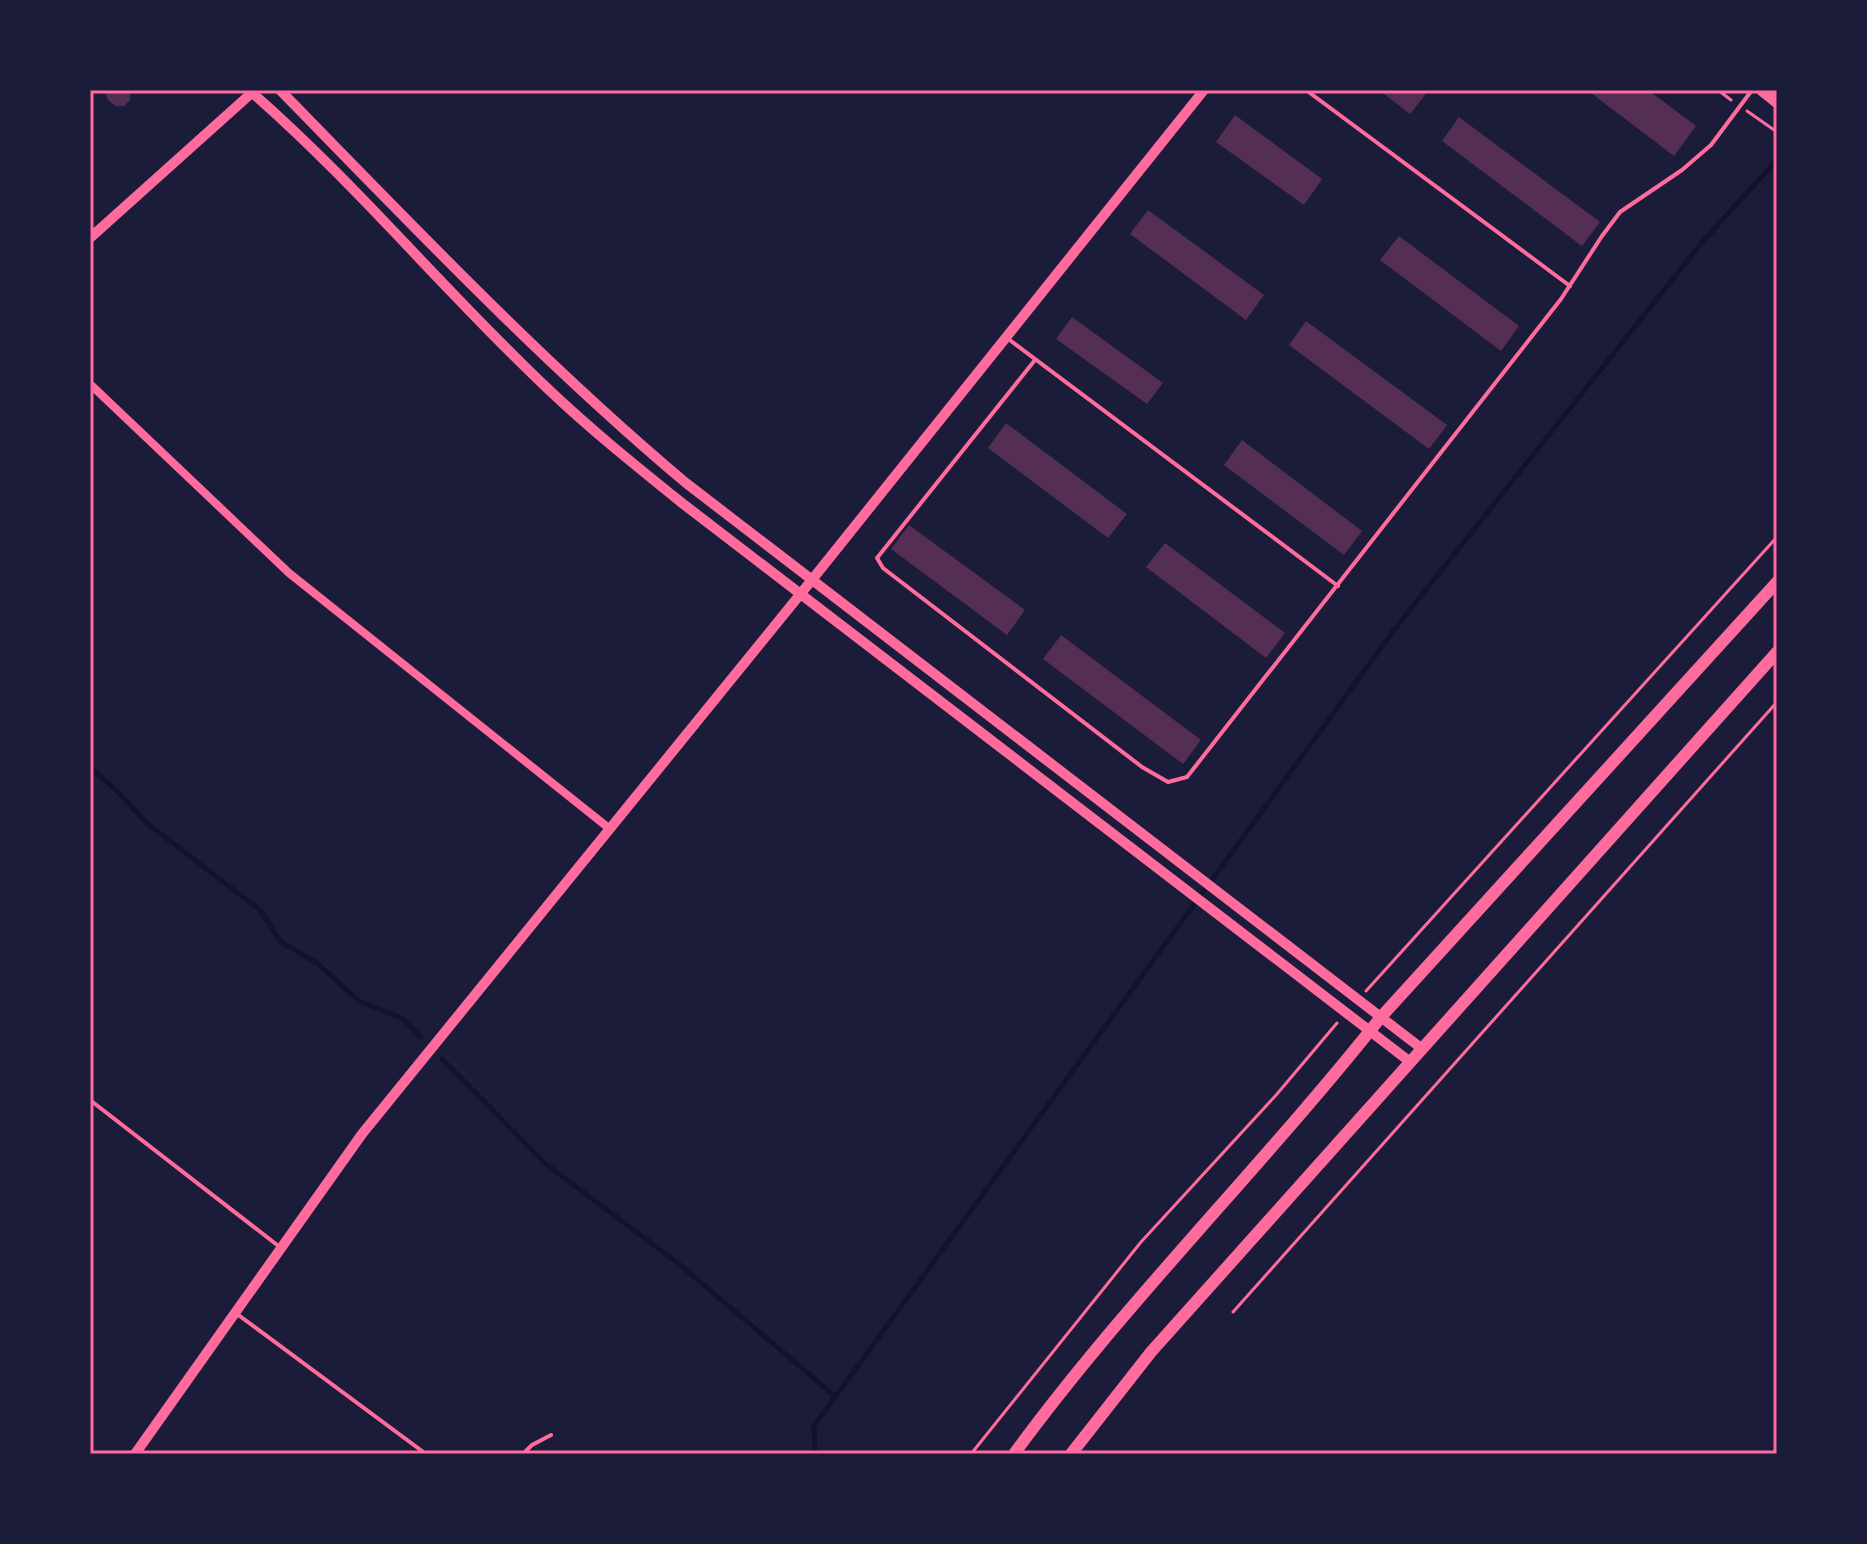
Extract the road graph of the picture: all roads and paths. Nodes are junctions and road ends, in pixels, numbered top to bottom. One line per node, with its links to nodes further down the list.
1 (280, 90): 13 (street)
2 (1204, 90): 10 (street)
3 (1306, 90): 9 (lane)
4 (1752, 90): 9 (lane)
5 (1762, 90): 7 (main road)
6 (252, 91): 8 (street); 16 (street)
7 (1777, 102)
8 (90, 238)
9 (1570, 286): 15 (lane)
10 (1005, 338): 11 (lane); 13 (street)
11 (1035, 360): 15 (lane); 15 (lane)
12 (90, 384): 19 (street)
13 (811, 581): 16 (street); 20 (street)
14 (1777, 582): 20 (main road)
15 (1338, 586)
16 (801, 594): 19 (street); 21 (street)
17 (1777, 652): 22 (main road)
18 (1777, 702): 26 (path)
19 (610, 829): 25 (street)
20 (1381, 1017): 21 (main road); 22 (street)
21 (1370, 1031): 23 (street); 32 (main road)
22 (1421, 1048): 23 (main road)
23 (1409, 1061): 33 (main road)
24 (90, 1100): 25 (lane)
25 (281, 1248): 27 (street)
26 (1233, 1312)
27 (235, 1313): 29 (street); 30 (lane)
28 (551, 1435): 31 (lane)
29 (135, 1454)
30 (426, 1454)
31 (523, 1454)
32 (1014, 1454)
33 (1071, 1454)

